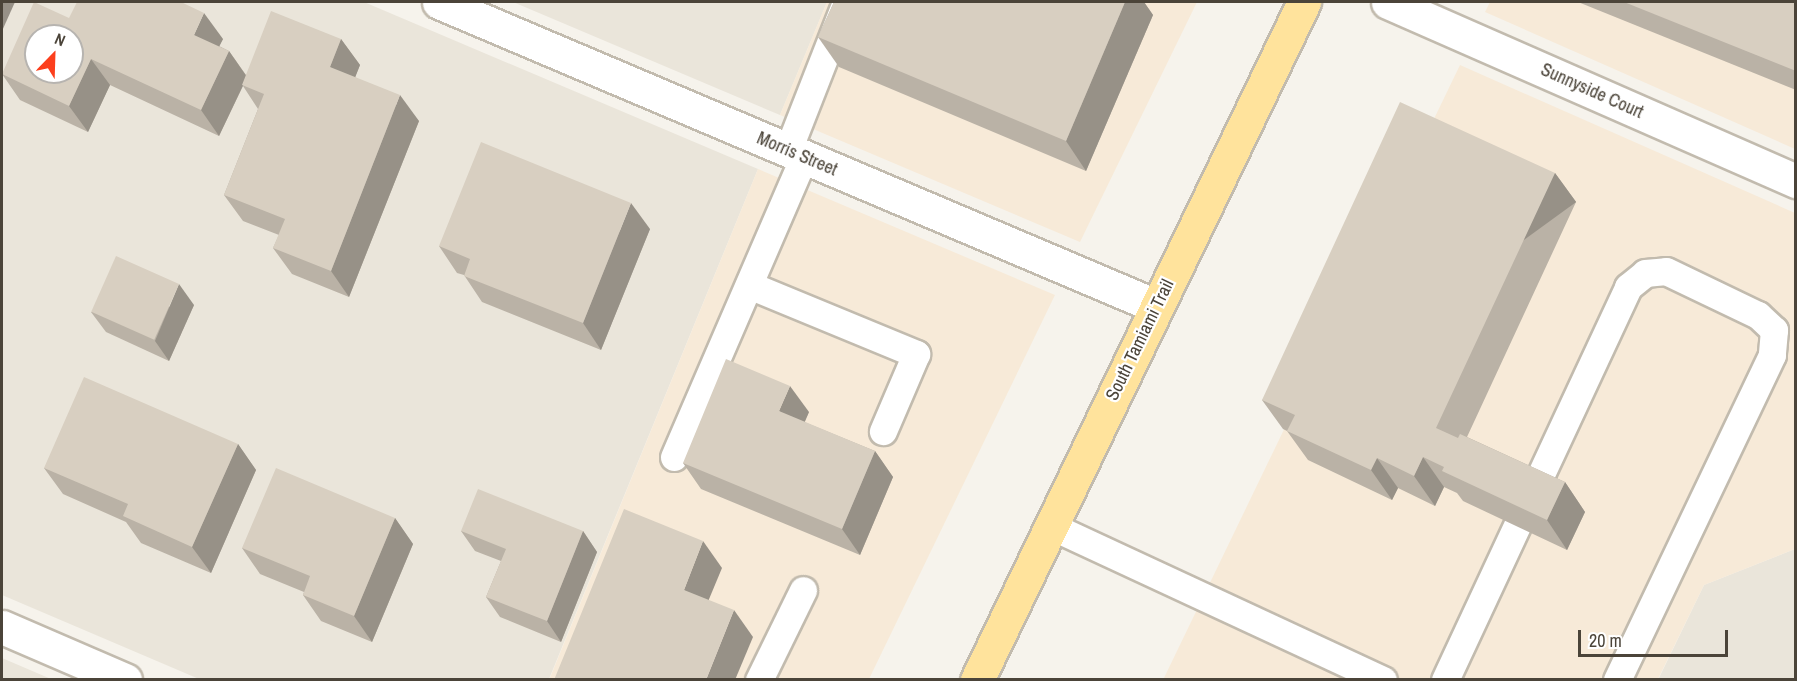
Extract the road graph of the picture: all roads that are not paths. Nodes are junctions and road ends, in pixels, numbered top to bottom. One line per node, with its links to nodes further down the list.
1 (439, 2): 5 (street, Morris Street)
2 (846, 2): 5 (lane)
3 (1304, 2): 8 (main road, South Tamiami Trail)
4 (1388, 2): 6 (street, Sunnyside Court)
5 (796, 153): 7 (lane); 8 (street, Morris Street)
6 (1796, 181)
7 (749, 285): 9 (lane); 10 (lane)
8 (1156, 306): 11 (main road, South Tamiami Trail)
9 (883, 430)
10 (674, 457)
11 (1051, 526): 16 (main road, South Tamiami Trail); 17 (lane)
12 (803, 590): 15 (lane)
13 (2, 627): 14 (street)
14 (125, 680)
15 (759, 680)
16 (977, 680)
17 (1383, 680)
18 (1445, 680): 19 (lane)
19 (1617, 680)

